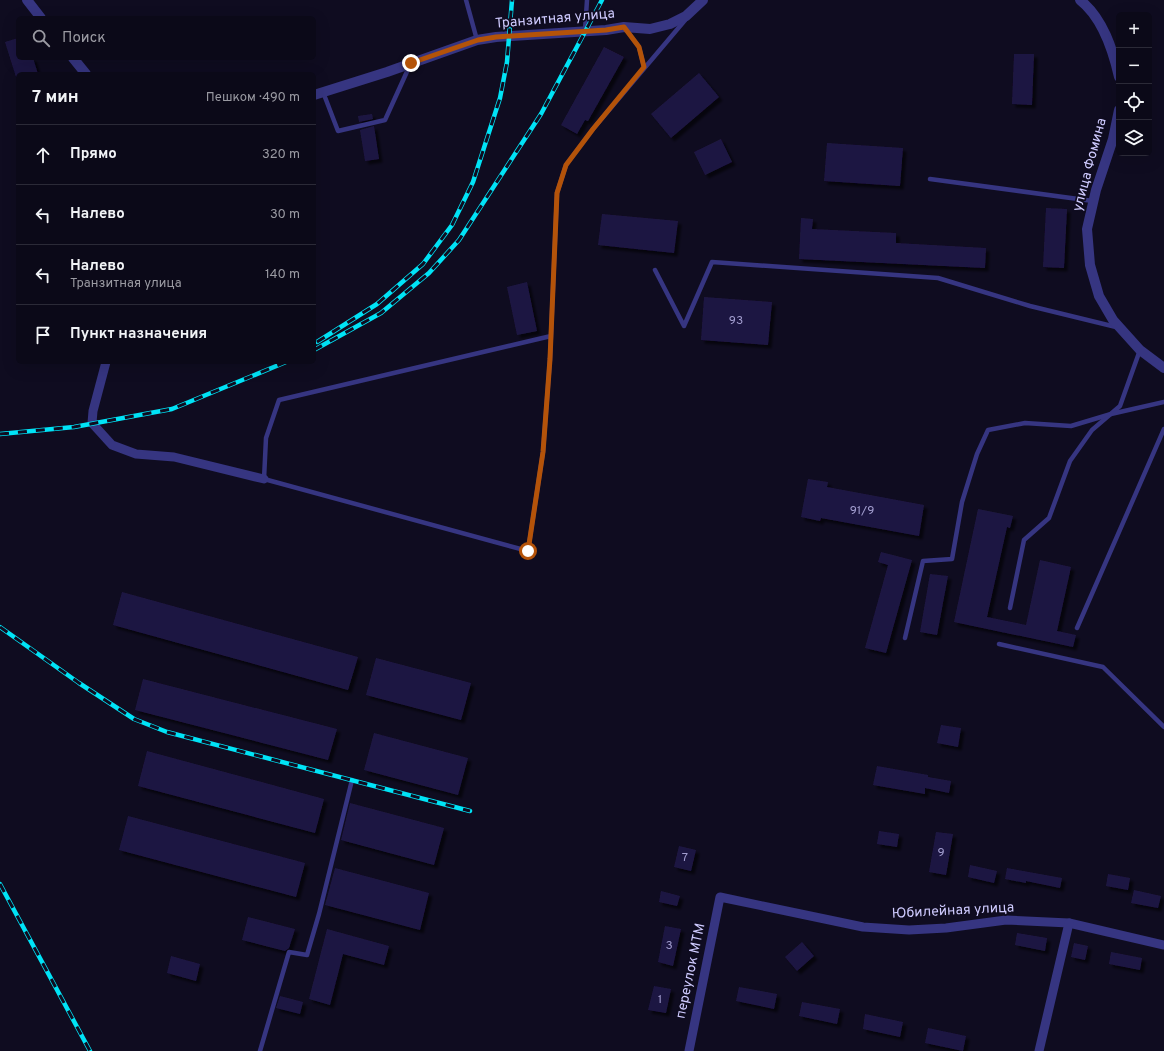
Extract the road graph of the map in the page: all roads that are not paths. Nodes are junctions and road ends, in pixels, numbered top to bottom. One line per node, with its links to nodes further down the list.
1 (27, 0): 6 (street)
2 (466, 0): 9 (lane)
3 (587, 0): 8 (lane)
4 (1080, 0): 13 (street)
5 (700, 3): 7 (street, Транзитная улица); 12 (lane)
6 (39, 16)
7 (624, 27): 8 (street, Транзитная улица); 12 (lane)
8 (585, 31): 9 (street, Транзитная улица)
9 (478, 40): 11 (street, Транзитная улица)
10 (75, 60): 14 (street)
11 (411, 63): 15 (street, Транзитная улица); 15 (lane)
12 (644, 67): 21 (lane)
13 (1116, 67)
14 (84, 72)
15 (318, 93)
16 (1117, 120): 18 (street, улица Фомина)
17 (930, 179): 18 (lane)
18 (1093, 201): 20 (street, улица Фомина)
19 (655, 270): 20 (lane)
20 (1120, 328): 22 (street, улица Фомина)
21 (551, 336): 28 (lane); 28 (lane)
22 (1140, 350): 24 (street, улица Фомина); 26 (lane)
23 (105, 364): 28 (street)
24 (1164, 368)
25 (1164, 402): 26 (lane)
26 (1111, 414): 29 (lane); 31 (lane)
27 (1164, 429): 30 (lane)
28 (264, 479)
29 (1010, 608)
30 (1077, 628)
31 (905, 638)
32 (999, 644): 33 (lane)
33 (1164, 727)
34 (352, 780): 38 (lane)
35 (720, 897): 36 (street, Юбилейная улица); 39 (street, переулок МТМ)
36 (1069, 923): 37 (street, Юбилейная улица); 40 (street)
37 (1164, 945)
38 (260, 1051)
39 (688, 1051)
40 (1039, 1051)

